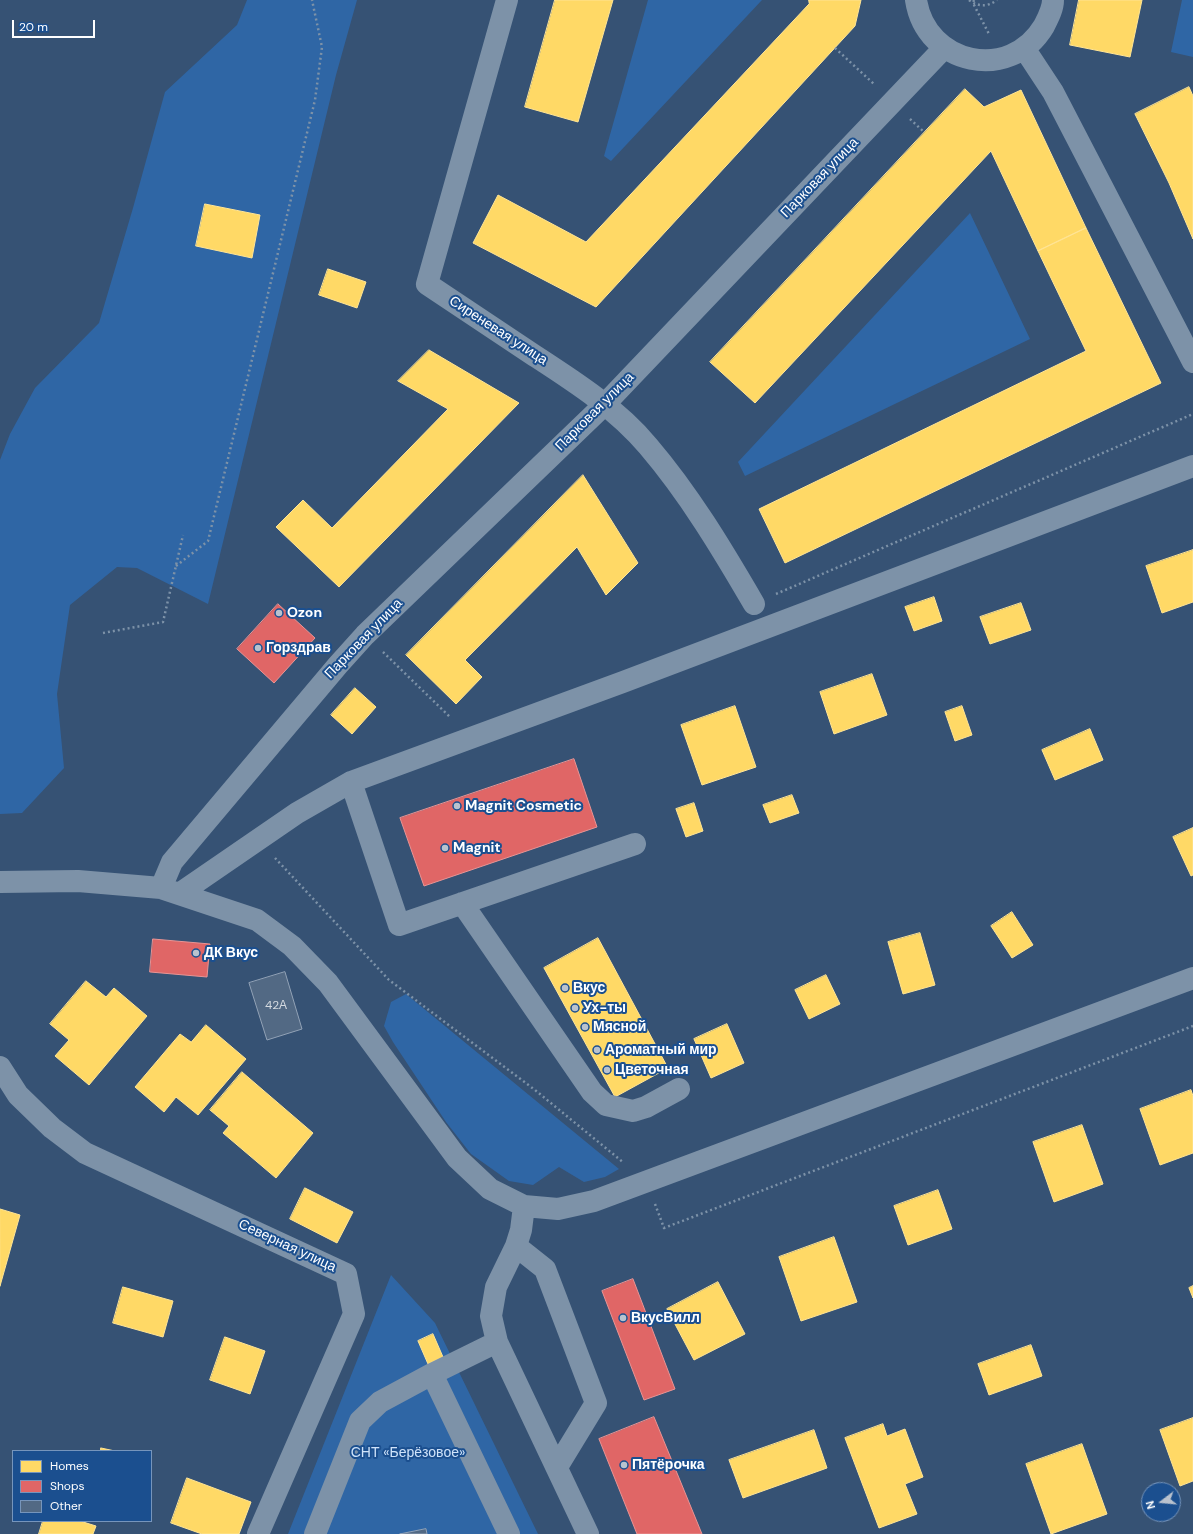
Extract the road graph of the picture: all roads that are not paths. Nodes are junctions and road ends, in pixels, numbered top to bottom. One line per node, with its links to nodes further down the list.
1 (507, 0): 7 (street, Сиреневая улица)
2 (916, 0): 4 (street)
3 (1052, 0): 5 (street)
4 (944, 48): 5 (street); 7 (street, Парковая улица)
5 (1024, 48): 6 (street)
6 (1193, 362)
7 (605, 404): 9 (street, Сиреневая улица); 13 (street, Парковая улица)
8 (1193, 466): 10 (street)
9 (754, 604)
10 (351, 782): 13 (street); 14 (street)
11 (635, 844): 14 (street)
12 (0, 882): 13 (street)
13 (170, 891): 18 (street)
14 (462, 904): 17 (street)
15 (1193, 978): 18 (street)
16 (0, 1066): 23 (street, Северная улица)
17 (679, 1089)
18 (524, 1206): 19 (street)
19 (516, 1246): 20 (street); 22 (street)
20 (497, 1342): 21 (street); 22 (street)
21 (432, 1374): 24 (street); 25 (street)
22 (557, 1467): 26 (street)
23 (258, 1534)
24 (314, 1534)
25 (510, 1534)
26 (588, 1534)

